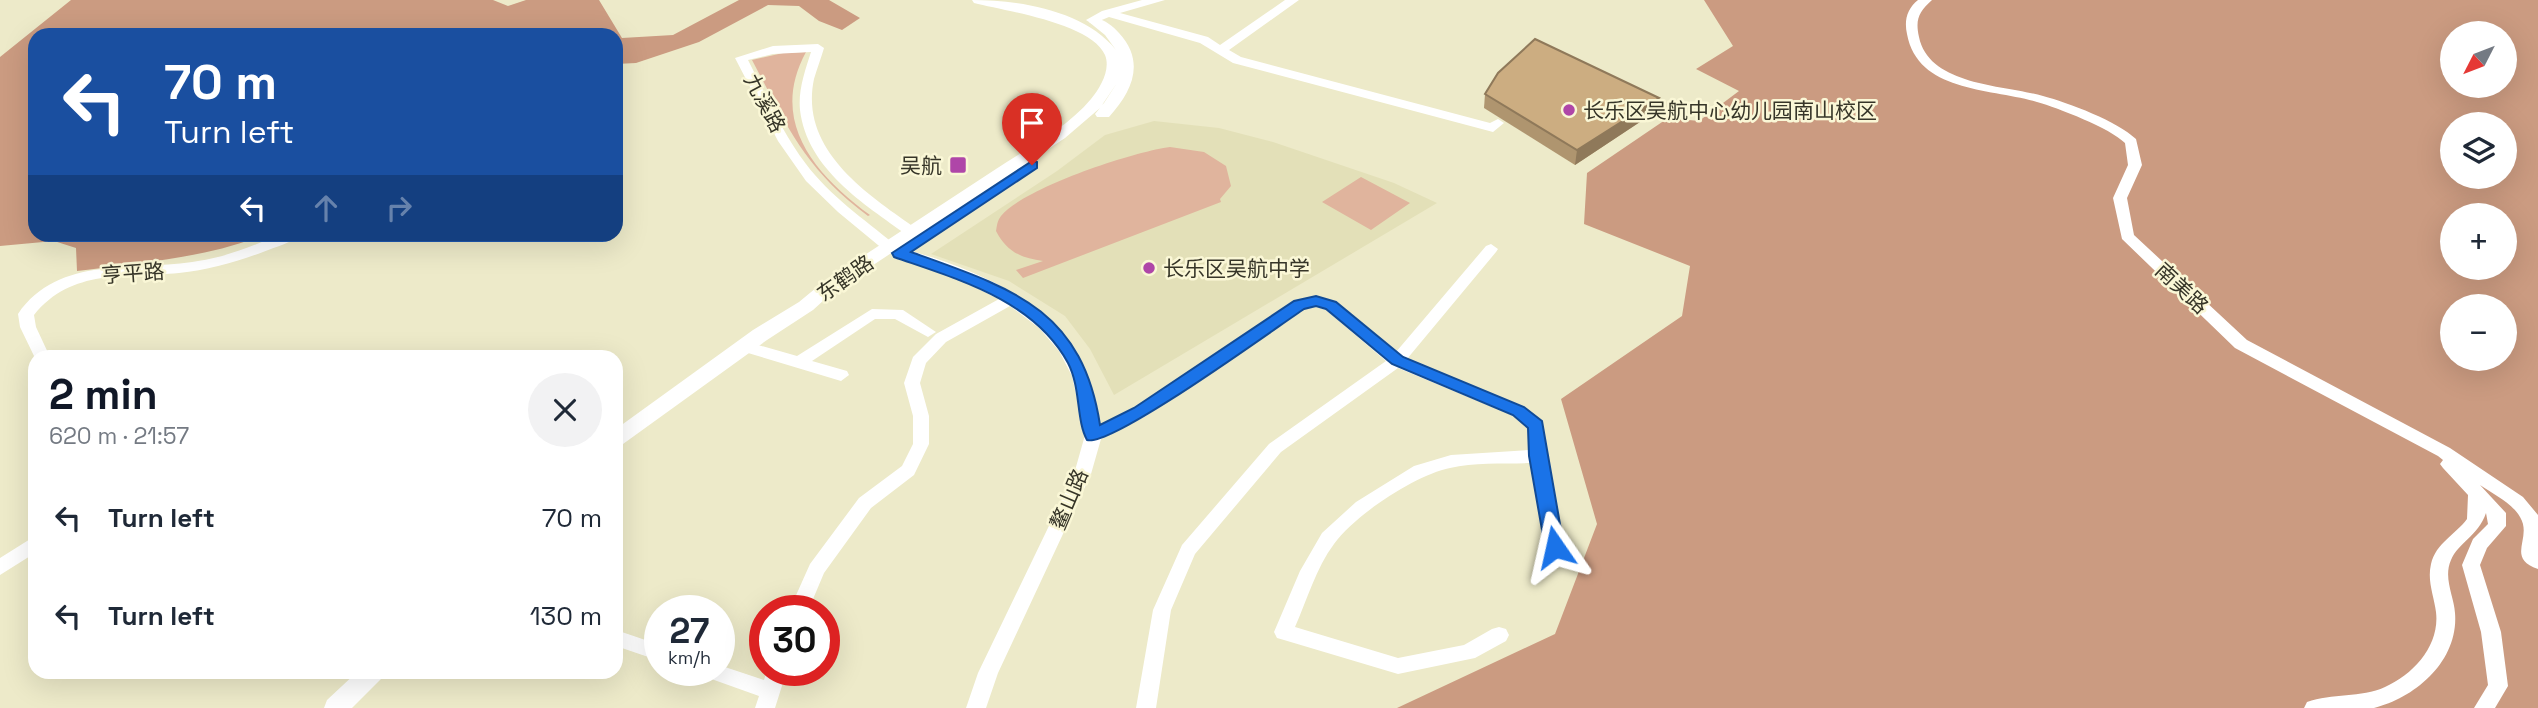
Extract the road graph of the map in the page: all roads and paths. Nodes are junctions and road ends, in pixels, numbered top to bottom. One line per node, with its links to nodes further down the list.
1 (979, 0): 9 (main road, 东鹤路)
2 (1010, 0): 6 (main road, 东鹤路)
3 (1159, 0): 6 (street)
4 (1293, 0): 7 (street)
5 (1926, 0): 22 (street, 南美路)
6 (1099, 17): 7 (street); 12 (main road, 东鹤路)
7 (1221, 50): 8 (street)
8 (1498, 123)
9 (912, 232): 12 (main road, 东鹤路); 12 (street, 九溪路)
10 (274, 242): 16 (street, 亨平路)
11 (1490, 249): 17 (street)
12 (894, 250): 13 (street, 鳌山路); 15 (main road, 东鹤路)
13 (1011, 299): 21 (street, 鳌山路); 29 (street)
14 (928, 332): 18 (street)
15 (744, 346): 18 (street); 20 (main road, 东鹤路)
16 (39, 350)
17 (1397, 360): 21 (street); 23 (street); 38 (street)
18 (798, 363): 19 (street)
19 (841, 375)
20 (623, 434)
21 (1093, 436): 37 (street, 鳌山路)
22 (2414, 437): 24 (street); 27 (street, 南美路)
23 (1538, 456): 25 (street); 30 (street)
24 (2477, 494): 39 (street); 40 (street)
25 (1555, 547)
26 (28, 548): 28 (street)
27 (2538, 562)
28 (0, 568)
29 (805, 595)
30 (1499, 635)
31 (623, 640): 32 (street)
32 (644, 648)
33 (366, 679): 36 (main road)
34 (735, 683): 35 (street)
35 (768, 700)
36 (336, 708)
37 (976, 708)
38 (1146, 708)
39 (2314, 708)
40 (2484, 708)

